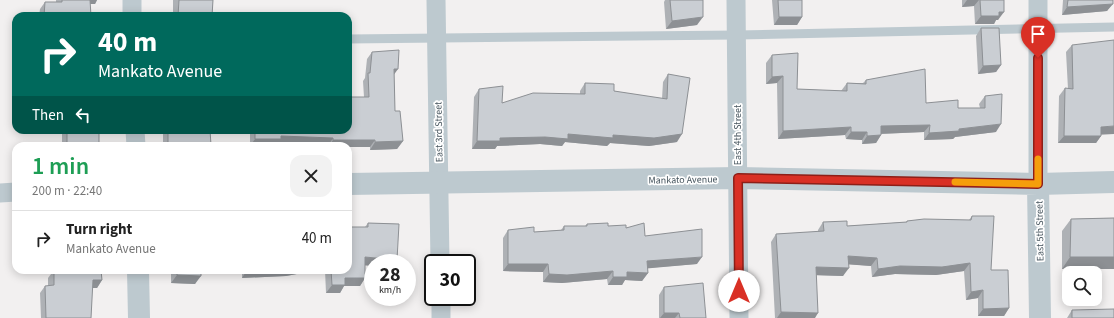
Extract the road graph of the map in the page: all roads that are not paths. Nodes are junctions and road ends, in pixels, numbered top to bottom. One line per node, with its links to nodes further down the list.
1 (132, 0): 5 (street)
2 (436, 0): 9 (street, East 3rd Street)
3 (736, 0): 8 (street, East 4th Street)
4 (1038, 0): 7 (street, East 5th Street)
5 (132, 12)
6 (1114, 27): 7 (lane)
7 (1038, 28): 8 (lane); 15 (street, East 5th Street)
8 (737, 35): 9 (lane); 11 (street, East 4th Street)
9 (437, 38): 10 (lane); 12 (street, East 3rd Street)
10 (352, 39)
11 (738, 178): 12 (street, Mankato Avenue); 15 (street, Mankato Avenue); 23 (street, East 4th Street)
12 (439, 182): 14 (street, Mankato Avenue); 18 (street, East 3rd Street)
13 (1114, 182): 15 (street, Mankato Avenue)
14 (352, 184)
15 (1038, 184): 24 (street, East 5th Street)
16 (12, 192): 17 (street)
17 (0, 193)
18 (440, 254)
19 (138, 274): 21 (street)
20 (440, 306): 22 (street)
21 (139, 318)
22 (441, 318)
23 (739, 318)
24 (1040, 318)

